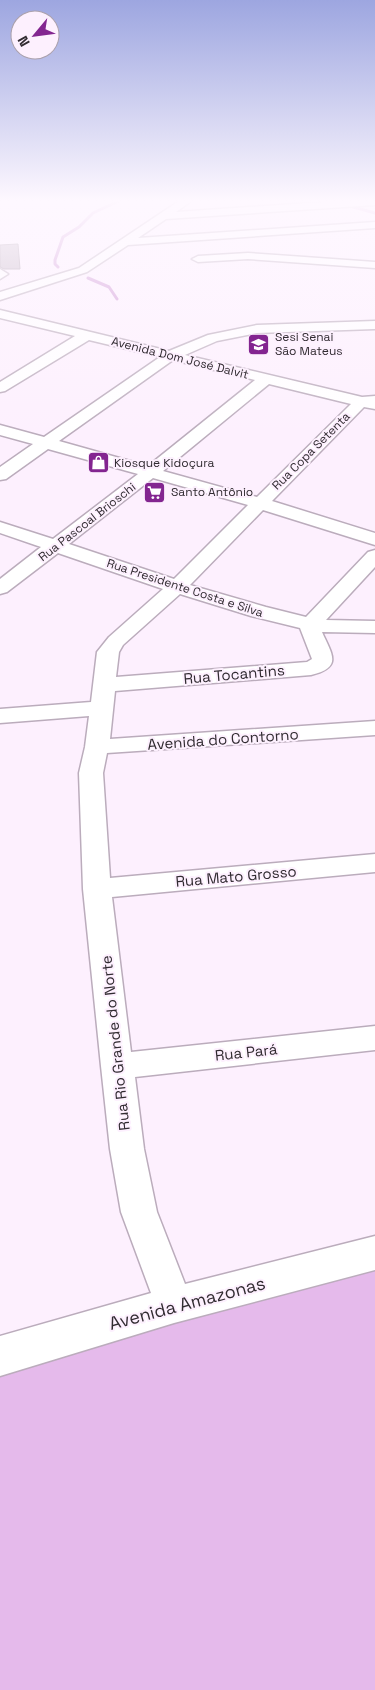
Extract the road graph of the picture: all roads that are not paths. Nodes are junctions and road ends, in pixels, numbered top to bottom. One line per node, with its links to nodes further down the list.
1 (58, 278): 2 (street)
2 (0, 296)
3 (0, 314): 5 (street, Avenida Dom José Dalvit)
4 (375, 324): 6 (street)
5 (87, 335): 6 (street, Avenida Dom José Dalvit); 8 (street)
6 (172, 356): 7 (street, Avenida Dom José Dalvit); 11 (street)
7 (266, 379): 9 (street, Avenida Dom José Dalvit); 12 (street, Rua Pascoal Brioschi)
8 (0, 388)
9 (370, 403): 14 (street, Rua Copa Setenta)
10 (0, 430): 11 (street)
11 (46, 442): 12 (street); 13 (street)
12 (151, 472): 14 (street); 17 (street, Rua Pascoal Brioschi)
13 (0, 475)
14 (259, 503): 16 (street); 19 (street, Rua Copa Setenta)
15 (0, 527): 17 (street, Rua Presidente Costa e Silva)
16 (375, 539)
17 (56, 546): 19 (street, Rua Presidente Costa e Silva); 20 (street, Rua Pascoal Brioschi)
18 (375, 556): 21 (street)
19 (177, 587): 21 (street, Rua Presidente Costa e Silva); 23 (street, Rua Copa Setenta)
20 (0, 588)
21 (309, 625): 22 (street, Rua Presidente Costa e Silva); 23 (street, Rua Tocantins)
22 (375, 626)
23 (104, 684): 24 (street, Rua Rio Grande do Norte)
24 (102, 708): 25 (street); 27 (street, Rua Rio Grande do Norte)
25 (0, 716)
26 (375, 728): 27 (street, Avenida do Contorno)
27 (94, 760): 29 (street, Rua Rio Grande do Norte)
28 (375, 863): 29 (street, Rua Mato Grosso)
29 (97, 889): 31 (street, Rua Rio Grande do Norte)
30 (375, 1038): 31 (street, Rua Pará)
31 (117, 1066): 33 (street, Rua Rio Grande do Norte)
32 (375, 1253): 33 (street, Avenida Amazonas)
33 (174, 1306): 34 (street, Avenida Amazonas)
34 (0, 1356)

